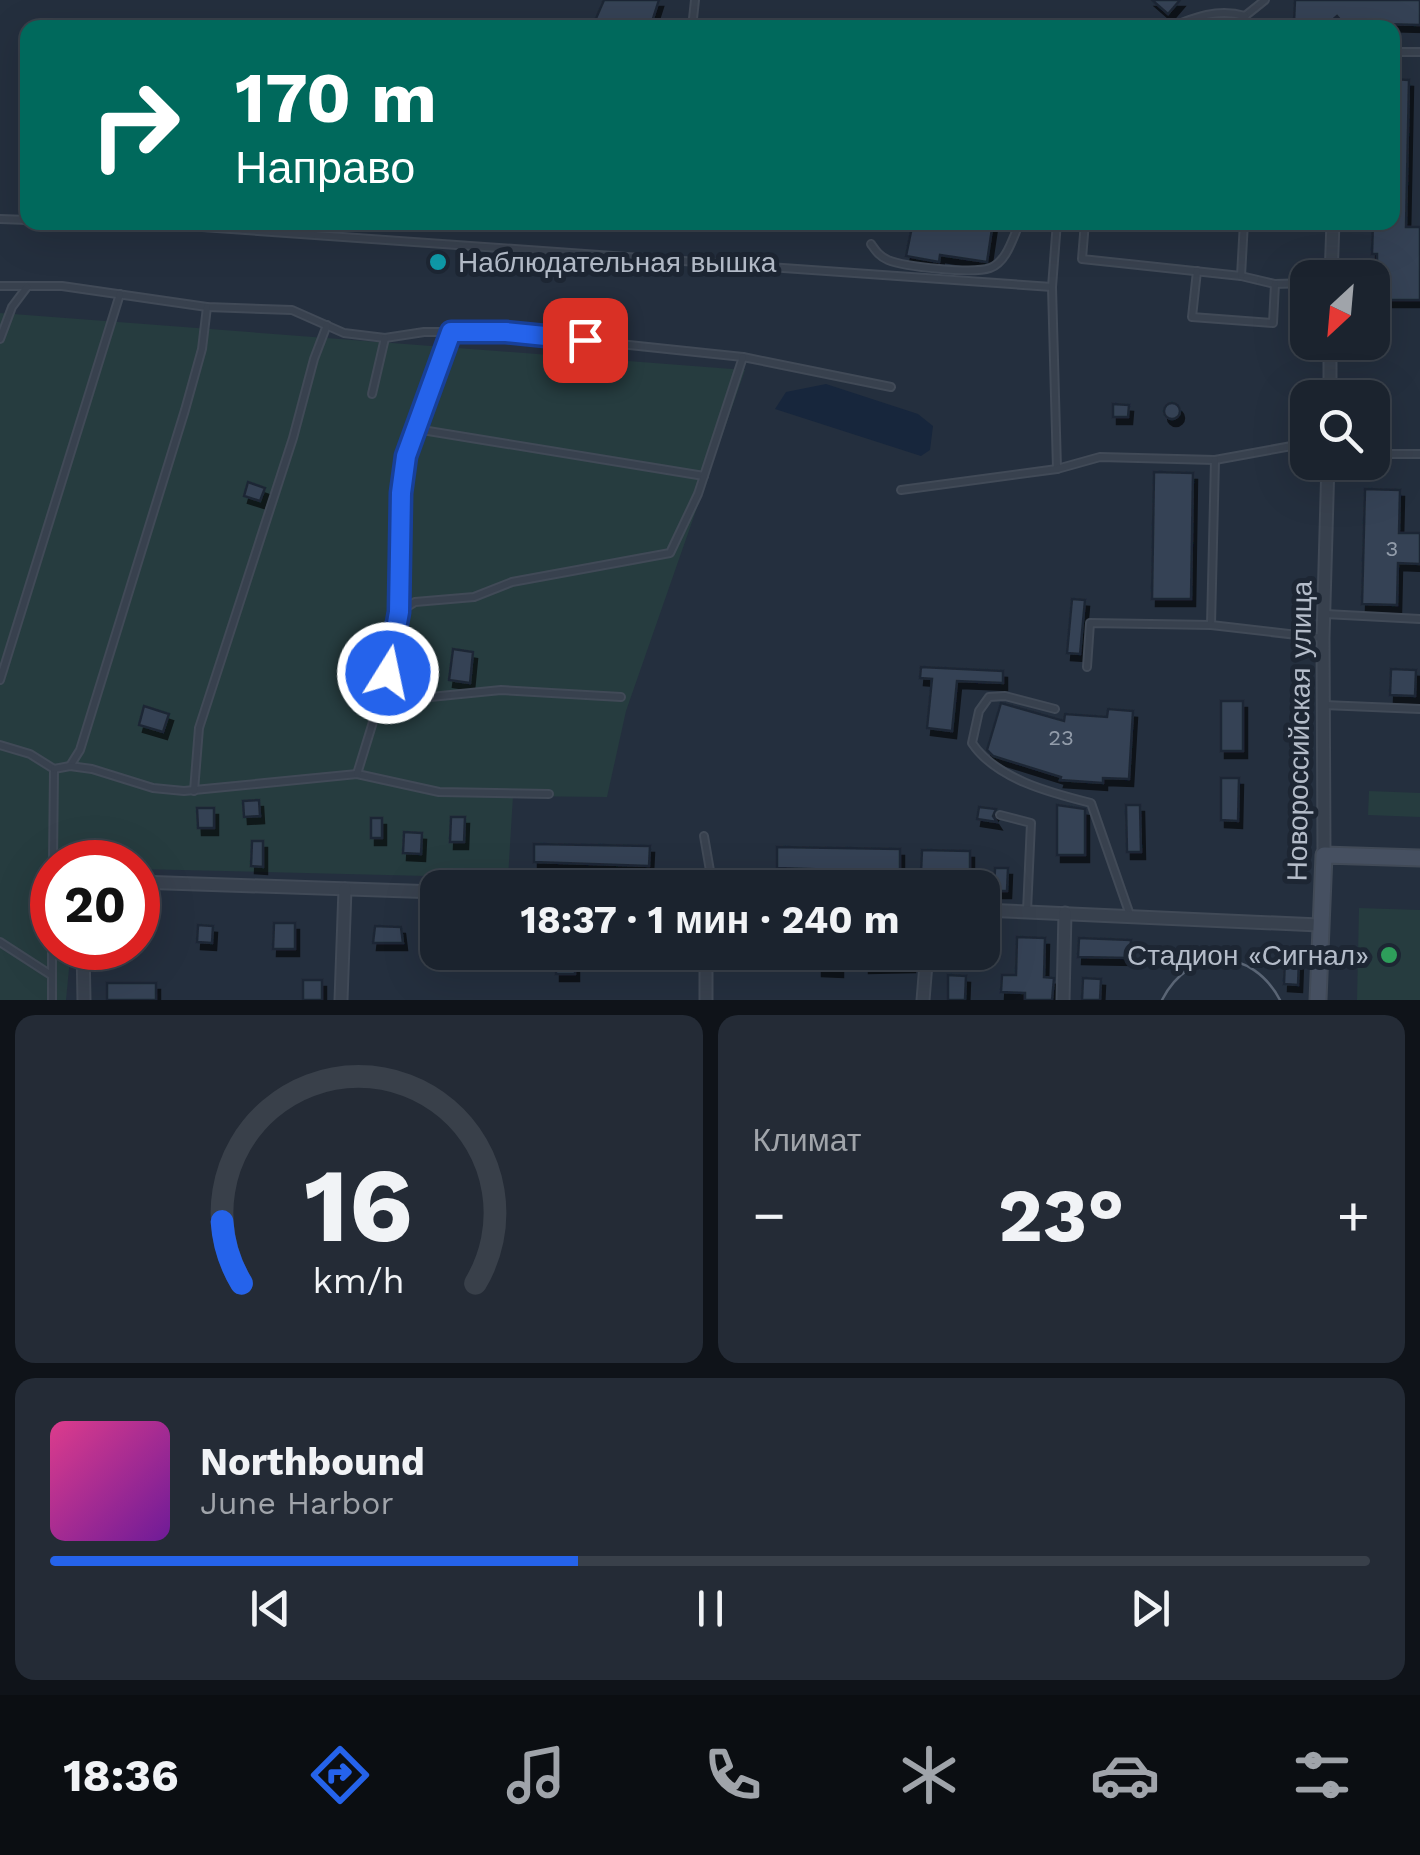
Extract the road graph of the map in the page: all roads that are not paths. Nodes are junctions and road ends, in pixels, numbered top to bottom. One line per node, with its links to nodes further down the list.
1 (1264, 0): 2 (lane)
2 (1246, 16): 3 (lane); 4 (lane)
3 (1188, 20)
4 (1246, 20)
5 (245, 230): 19 (lane)
6 (1016, 230): 11 (lane)
7 (1056, 230): 19 (lane)
8 (1084, 230): 13 (lane)
9 (1244, 230): 14 (lane)
10 (1332, 230): 12 (street)
11 (871, 244)
12 (1331, 260)
13 (1197, 271): 14 (lane); 15 (lane)
14 (1241, 276): 15 (lane)
15 (1275, 284): 16 (lane)
16 (1290, 284)
17 (0, 286): 18 (lane)
18 (28, 286): 20 (lane); 25 (lane)
19 (1052, 286): 34 (lane)
20 (120, 294): 21 (lane); 44 (lane)
21 (207, 307): 22 (lane); 51 (lane)
22 (328, 325): 24 (lane); 54 (lane)
23 (451, 332): 24 (lane); 26 (lane); 29 (lane)
24 (386, 338): 28 (lane)
25 (0, 339)
26 (743, 356): 27 (lane); 35 (lane)
27 (891, 388)
28 (372, 394)
29 (416, 429): 35 (lane); 38 (lane)
30 (1290, 446): 33 (lane)
31 (1390, 454): 32 (lane)
32 (1420, 454)
33 (1215, 460): 34 (lane); 41 (lane)
34 (1057, 469): 37 (lane)
35 (704, 476): 38 (lane)
36 (1328, 480): 39 (street, Новороссийская улица)
37 (901, 490)
38 (399, 612): 46 (lane)
39 (1324, 614): 40 (lane); 42 (street, Новороссийская улица)
40 (1420, 620)
41 (1211, 624): 42 (lane); 43 (lane)
42 (1323, 638): 47 (street, Новороссийская улица)
43 (1088, 667)
44 (0, 680)
45 (622, 696): 46 (lane)
46 (380, 702): 53 (lane)
47 (1323, 705): 49 (lane); 59 (street, Новороссийская улица)
48 (1055, 709): 68 (lane)
49 (1420, 709)
50 (0, 745): 52 (lane)
51 (70, 766): 52 (lane); 54 (lane)
52 (54, 769): 58 (lane)
53 (357, 774): 54 (lane); 55 (lane)
54 (194, 791)
55 (550, 794)
56 (1000, 814): 66 (lane)
57 (704, 836): 61 (lane)
58 (53, 840)
59 (1324, 856): 60 (main road); 69 (main road, Новороссийская улица)
60 (1420, 858)
61 (710, 870)
62 (160, 883): 63 (street)
63 (345, 889): 64 (street); 78 (street)
64 (420, 891)
65 (1000, 911): 66 (street)
66 (1026, 912): 67 (street)
67 (1065, 913): 68 (street); 81 (street)
68 (1130, 915): 69 (street)
69 (1320, 925): 82 (main road, Новороссийская улица)
70 (0, 942): 75 (lane)
71 (52, 970): 75 (lane)
72 (83, 970): 77 (street)
73 (706, 970): 79 (street)
74 (926, 970): 80 (street)
75 (52, 976): 76 (lane)
76 (52, 1000)
77 (84, 1000)
78 (341, 1000)
79 (706, 1000)
80 (923, 1000)
81 (1064, 1000)
82 (1318, 1000)

